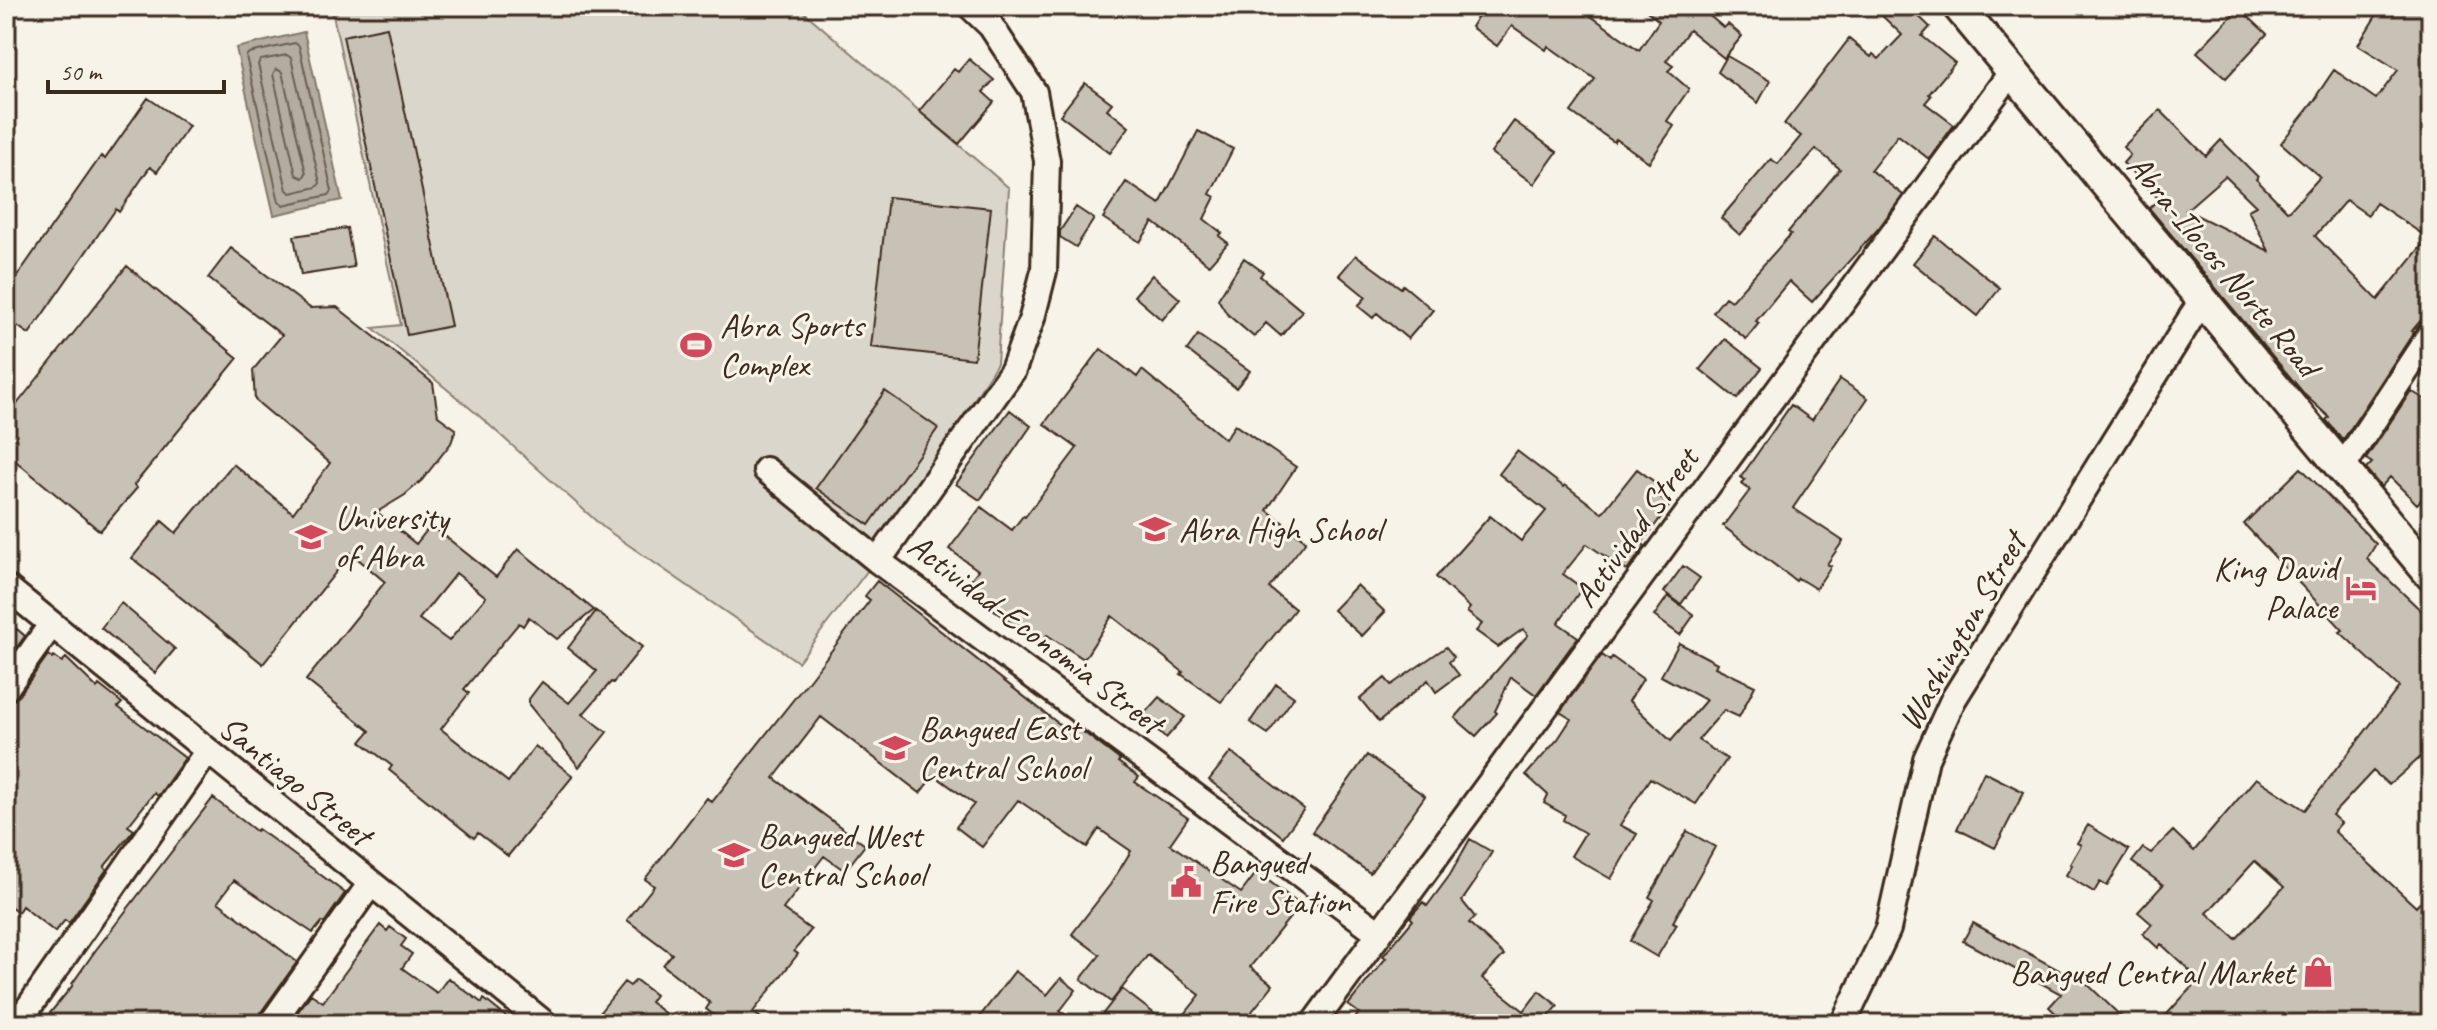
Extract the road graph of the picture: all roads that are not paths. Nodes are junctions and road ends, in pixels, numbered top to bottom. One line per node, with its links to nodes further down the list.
1 (970, 6): 8 (street, Actividad-Economia Street)
2 (1958, 6): 3 (main road, Abra-Ilocos Norte Road)
3 (2013, 70): 4 (main road, Abra-Ilocos Norte Road); 15 (street, Actividad Street)
4 (2202, 300): 6 (main road, Abra-Ilocos Norte Road); 20 (street, Washington Street)
5 (2431, 333): 6 (street)
6 (2343, 467): 9 (main road, Abra-Ilocos Norte Road)
7 (766, 470): 8 (street)
8 (878, 561): 15 (street, Actividad-Economia Street)
9 (2431, 575)
10 (6, 587): 11 (street, Santiago Street)
11 (51, 625): 12 (street); 13 (street, Santiago Street)
12 (6, 688)
13 (207, 752): 14 (street, Santiago Street); 17 (street)
14 (371, 883): 16 (street, Santiago Street); 18 (street)
15 (1379, 933): 19 (street, Actividad Street)
16 (531, 1020)
17 (17, 1024)
18 (271, 1024)
19 (1313, 1024)
20 (1843, 1024)

